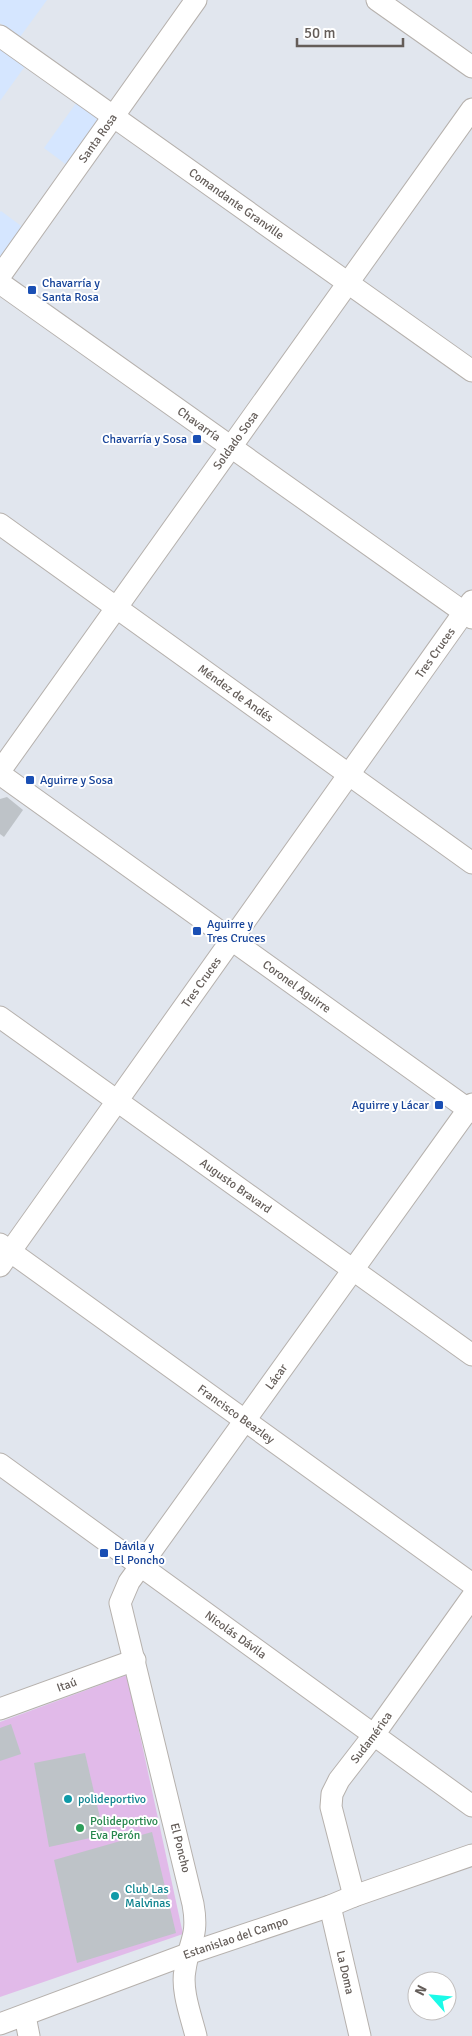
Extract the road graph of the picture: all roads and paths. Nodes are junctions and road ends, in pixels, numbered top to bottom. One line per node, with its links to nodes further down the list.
1 (196, 0): 6 (street, Santa Rosa)
2 (376, 0): 4 (street)
3 (0, 36): 6 (street, Comandante Granville)
4 (472, 67)
5 (472, 109): 9 (street, Soldado Sosa)
6 (112, 118): 7 (street, Santa Rosa); 9 (street, Comandante Granville)
7 (0, 276)
8 (0, 283): 11 (street, Chavarría)
9 (349, 284): 10 (street, Comandante Granville); 11 (street, Soldado Sosa)
10 (472, 371)
11 (233, 447): 13 (street, Soldado Sosa); 14 (street, Chavarría)
12 (0, 524): 13 (street, Méndez de Andés)
13 (118, 608): 15 (street, Soldado Sosa); 16 (street, Méndez de Andés)
14 (469, 610): 16 (street, Tres Cruces)
15 (0, 773): 18 (street, Coronel Aguirre)
16 (349, 774): 17 (street, Méndez de Andés); 18 (street, Tres Cruces)
17 (472, 862)
18 (232, 940): 20 (street, Tres Cruces); 21 (street, Coronel Aguirre)
19 (0, 1017): 20 (street, Augusto Bravard)
20 (117, 1100): 22 (street, Tres Cruces); 23 (street, Augusto Bravard)
21 (471, 1108): 23 (street, Lácar)
22 (4, 1254): 25 (street, Francisco Beazley)
23 (352, 1269): 24 (street, Augusto Bravard); 25 (street, Lácar)
24 (472, 1355)
25 (244, 1420): 27 (street, Lácar); 28 (street, Francisco Beazley)
26 (0, 1464): 27 (street, Nicolás Dávila)
27 (143, 1565): 30 (street, Lácar); 32 (street, Nicolás Dávila)
28 (472, 1584)
29 (472, 1597): 32 (street, Sudamérica)
30 (134, 1660): 31 (street, Itaú); 37 (street, El Poncho)
31 (0, 1709)
32 (373, 1736): 33 (street, Nicolás Dávila); 35 (street, Sudamérica)
33 (472, 1806)
34 (472, 1855): 35 (street, Estanislao del Campo)
35 (354, 1896): 36 (street, Estanislao del Campo)
36 (330, 1906): 37 (street, Estanislao del Campo); 41 (street, La Doma)
37 (190, 1953): 39 (street, Estanislao del Campo); 40 (street, El Poncho)
38 (0, 2024): 39 (street, Estanislao del Campo)
39 (27, 2026)
40 (196, 2036)
41 (360, 2036)

